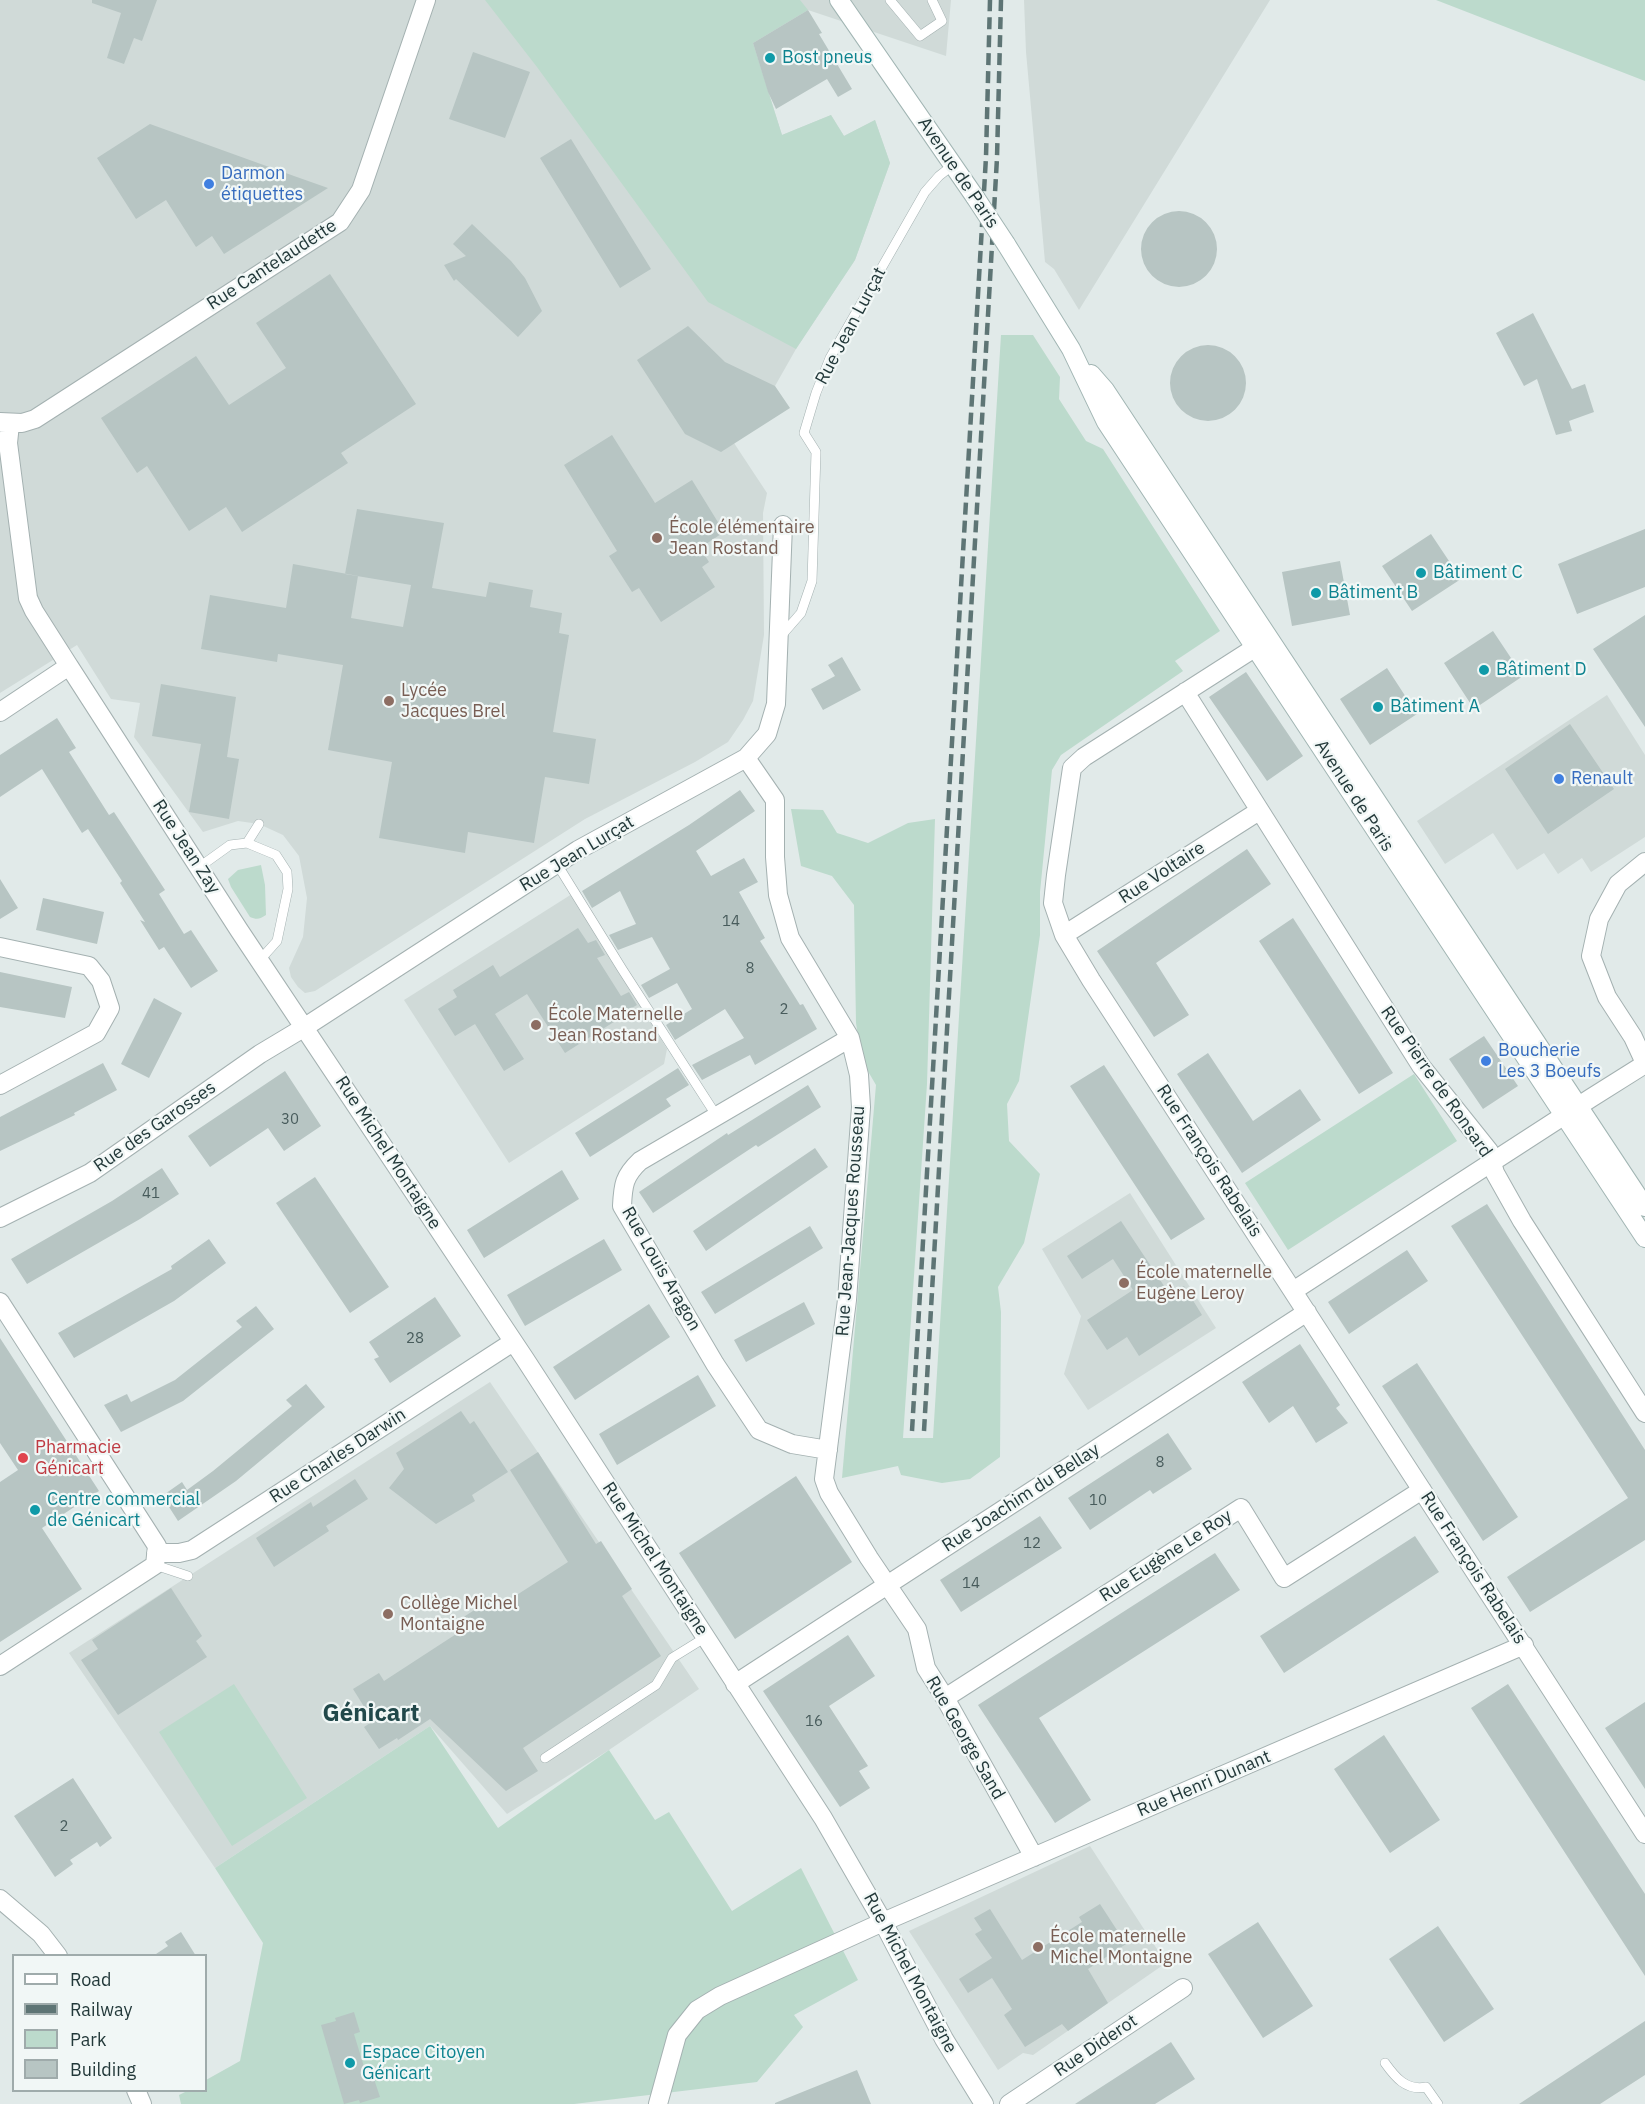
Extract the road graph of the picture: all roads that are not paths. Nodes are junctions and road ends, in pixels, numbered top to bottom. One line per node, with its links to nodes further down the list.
1 (426, 0): 7 (street, Rue Cantelaudette)
2 (840, 0): 5 (street, Avenue de Paris)
3 (890, 0): 4 (lane)
4 (932, 0)
5 (953, 165): 6 (street, Avenue de Paris, bridge); 9 (lane, Rue Jean Lurçat)
6 (1071, 349): 10 (street, Avenue de Paris); 28 (street, Avenue de Paris)
7 (5, 423): 11 (street, Rue Jean Zay)
8 (783, 525): 9 (street, Rue Jean Lurçat)
9 (779, 639): 14 (street, Rue Jean Lurçat)
10 (1256, 647): 12 (street, Rue François Rabelais); 28 (street, Avenue de Paris)
11 (69, 666): 13 (street); 20 (street, Rue Jean Zay)
12 (1185, 692): 15 (street, Rue Pierre de Ronsard); 21 (street, Rue François Rabelais)
13 (0, 712)
14 (746, 758): 19 (street, Rue Jean Lurçat); 25 (street, Rue Jean-Jacques Rousseau)
15 (1259, 810): 21 (street, Rue Voltaire); 30 (street, Rue Pierre de Ronsard)
16 (259, 824): 17 (lane)
17 (247, 843): 20 (lane); 23 (lane)
18 (1645, 862): 26 (street)
19 (557, 864): 24 (street, Rue Jean Lurçat); 29 (lane)
20 (198, 868): 23 (street, Rue Jean Zay)
21 (1064, 935): 34 (street, Rue François Rabelais)
22 (0, 947): 27 (street)
23 (260, 961): 24 (street, Rue Jean Zay)
24 (305, 1027): 32 (street, Rue des Garosses); 37 (street, Rue Michel Montaigne)
25 (850, 1038): 29 (street, Rue Louis Aragon); 39 (street, Rue Jean-Jacques Rousseau)
26 (1645, 1064): 28 (street)
27 (0, 1085)
28 (1571, 1111): 30 (street); 31 (street, Avenue de Paris); 33 (street, Avenue de Paris)
29 (716, 1115): 39 (street, Rue Louis Aragon)
30 (1492, 1162): 34 (street); 38 (street, Rue Pierre de Ronsard)
31 (1645, 1207)
32 (0, 1218)
33 (1645, 1238)
34 (1293, 1291): 36 (street, Rue François Rabelais)
35 (0, 1302): 41 (street)
36 (1307, 1312): 40 (street, Rue François Rabelais); 43 (street, Rue Joachim du Bellay)
37 (513, 1342): 41 (street, Rue Charles Darwin); 44 (street, Rue Michel Montaigne)
38 (1645, 1413)
39 (828, 1450): 43 (street, Rue Jean-Jacques Rousseau)
40 (1422, 1490): 45 (street, Rue François Rabelais); 48 (street, Rue Eugène Le Roy)
41 (156, 1559): 42 (lane); 46 (street)
42 (188, 1576)
43 (888, 1585): 47 (street, Rue Joachim du Bellay); 48 (street, Rue George Sand)
44 (706, 1636): 47 (street, Rue Michel Montaigne); 49 (lane)
45 (1524, 1645): 50 (street, Rue François Rabelais); 51 (street, Rue Henri Dunant)
46 (0, 1666)
47 (735, 1684): 53 (street, Rue Michel Montaigne)
48 (945, 1698): 51 (street, Rue George Sand)
49 (545, 1758)
50 (1645, 1834)
51 (1034, 1857): 53 (street, Rue Henri Dunant)
52 (0, 1899): 54 (street)
53 (883, 1922): 57 (street, Rue Henri Dunant); 58 (street, Rue Michel Montaigne)
54 (56, 1954)
55 (1183, 1988): 59 (street, Rue Diderot)
56 (1385, 2063): 60 (lane)
57 (658, 2104)
58 (984, 2104)
59 (1009, 2104)
60 (1438, 2104)

